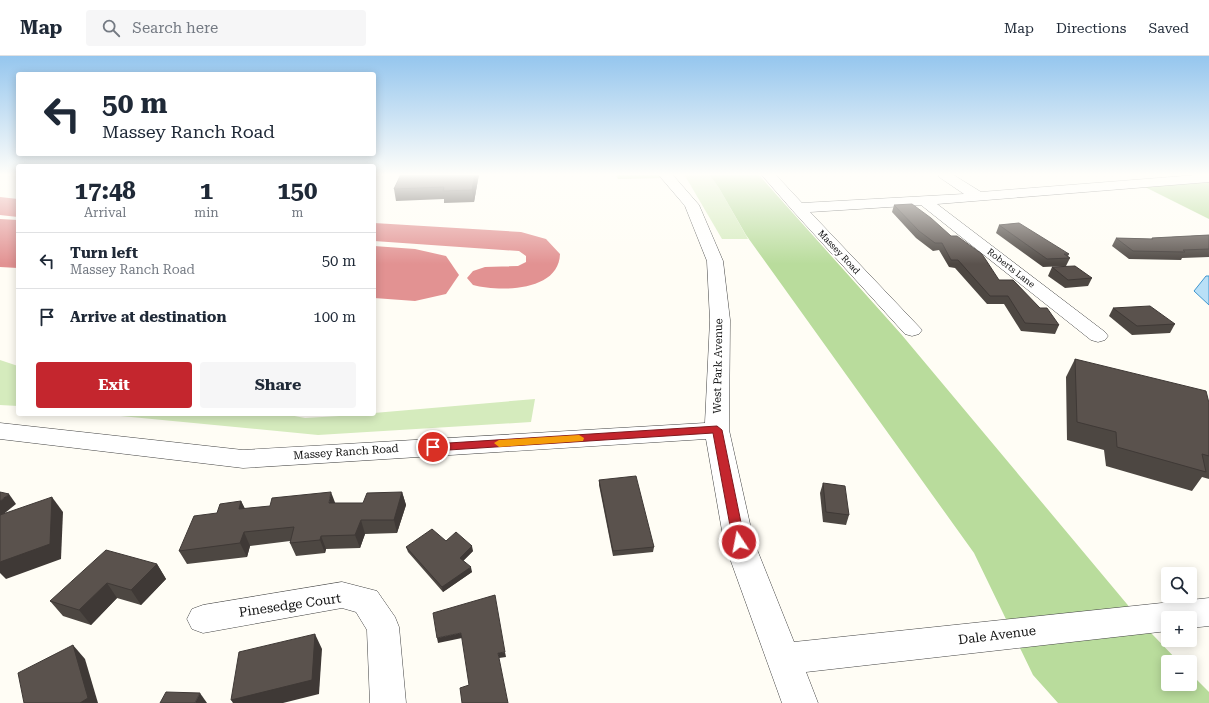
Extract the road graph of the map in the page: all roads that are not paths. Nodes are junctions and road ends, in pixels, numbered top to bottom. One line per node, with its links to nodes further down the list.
1 (691, 204): 8 (street, West Park Avenue)
2 (795, 204): 5 (street, Massey Road)
3 (858, 204): 5 (street)
4 (929, 204): 7 (street, Roberts Lane)
5 (798, 208): 6 (street, Massey Road)
6 (912, 330)
7 (1098, 336)
8 (717, 430): 9 (street, Massey Ranch Road); 12 (street, West Park Avenue)
9 (0, 431)
10 (1209, 612): 12 (street, Dale Avenue)
11 (203, 619): 13 (street, Pinesedge Court)
12 (784, 659): 14 (street, West Park Avenue)
13 (388, 703)
14 (800, 703)

